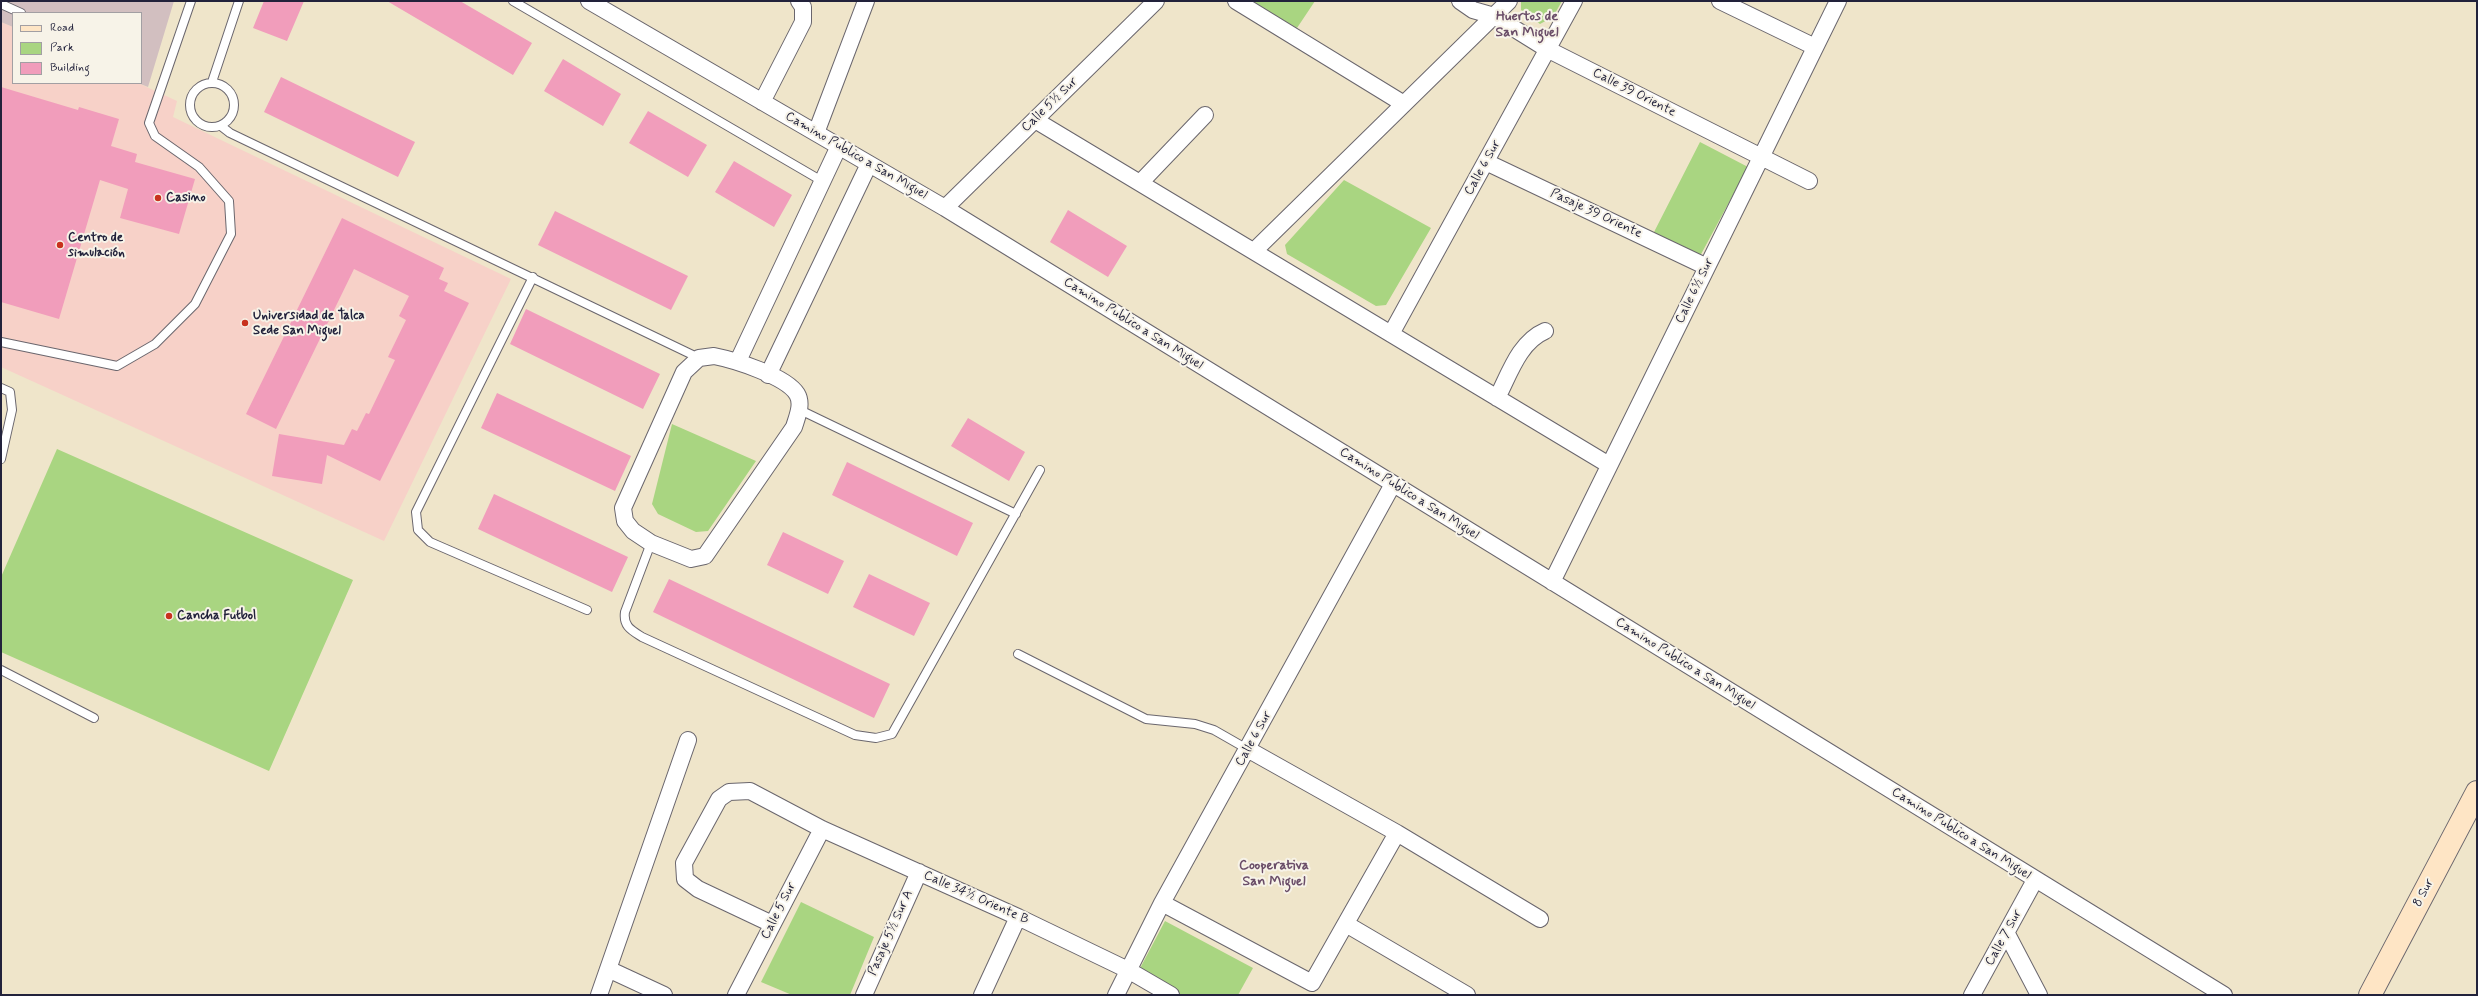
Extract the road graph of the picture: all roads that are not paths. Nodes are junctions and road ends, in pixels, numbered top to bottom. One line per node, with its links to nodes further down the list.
1 (191, 1): 40 (lane)
2 (239, 1): 20 (lane)
3 (513, 1): 31 (lane)
4 (589, 1): 15 (street, Camino Publico a San Miguel)
5 (799, 1): 21 (street)
6 (866, 1): 26 (street)
7 (1156, 1): 24 (street, Calle 5½ Sur)
8 (1236, 1): 22 (street)
9 (1460, 1): 17 (street, Calle 39 Oriente)
10 (1509, 1): 17 (street)
11 (1574, 1): 19 (street, Calle 6 Sur)
12 (1720, 1): 18 (street)
13 (1838, 1): 18 (street, Calle 6½ Sur)
14 (1, 4): 16 (lane)
15 (613, 7): 21 (street, Camino Publico a San Miguel)
16 (19, 12)
17 (1494, 16): 19 (street, Calle 39 Oriente); 22 (street)
18 (1815, 46): 28 (street, Calle 6½ Sur)
19 (1547, 49): 28 (street, Calle 39 Oriente); 29 (street, Calle 6 Sur)
20 (212, 82): 25 (lane); 25 (lane)
21 (762, 102): 26 (street, Camino Publico a San Miguel)
22 (1404, 104): 35 (street)
23 (1205, 116): 33 (street)
24 (1035, 120): 33 (street); 34 (street, Calle 5½ Sur)
25 (221, 126): 37 (lane)
26 (816, 133): 27 (street, Camino Publico a San Miguel)
27 (839, 146): 30 (street, Camino Publico a San Miguel); 31 (street)
28 (1761, 157): 32 (street, Calle 39 Oriente); 36 (street, Calle 6½ Sur)
29 (1486, 162): 36 (street, Pasaje 39 Oriente); 39 (street, Calle 6 Sur)
30 (869, 164): 34 (street, Camino Publico a San Miguel); 43 (street)
31 (822, 181): 42 (street)
32 (1809, 181)
33 (1140, 183): 35 (street)
34 (944, 208): 50 (street, Camino Publico a San Miguel)
35 (1254, 251): 39 (street)
36 (1707, 267): 48 (street, Calle 6½ Sur)
37 (533, 277): 41 (lane); 54 (lane)
38 (1545, 331): 45 (street)
39 (1391, 334): 45 (street)
40 (1, 342)
41 (699, 358): 42 (street); 52 (street)
42 (738, 361): 43 (street)
43 (768, 375): 46 (street)
44 (1, 388): 47 (lane)
45 (1497, 398): 48 (street)
46 (800, 410): 51 (lane); 52 (street)
47 (1, 459)
48 (1609, 465): 53 (street, Calle 6½ Sur)
49 (1040, 470): 51 (lane)
50 (1393, 484): 53 (street, Camino Publico a San Miguel); 59 (street, Calle 6 Sur)
51 (1016, 514): 52 (lane)
52 (651, 543)
53 (1552, 582): 64 (street, Camino Publico a San Miguel)
54 (587, 610)
55 (1018, 654): 59 (lane)
56 (1, 670): 57 (lane)
57 (94, 718)
58 (688, 740): 71 (street)
59 (1249, 750): 62 (street); 65 (street, Calle 6 Sur)
60 (2477, 792): 84 (street, 8 Sur)
61 (822, 828): 63 (street, Calle 34½ Oriente B); 68 (street, Calle 5 Sur); 68 (street, Calle 34½ Oriente B)
62 (1397, 833): 67 (street); 69 (street)
63 (919, 872): 66 (street, Calle 34½ Oriente B); 76 (street, Pasaje 5½ Sur A)
64 (2035, 880): 70 (street, Calle 7 Sur); 83 (street, Camino Publico a San Miguel)
65 (1162, 903): 69 (street); 72 (street, Calle 6 Sur)
66 (1018, 917): 72 (street, Calle 34½ Oriente B); 77 (street)
67 (1540, 919)
68 (772, 924): 75 (street, Calle 5 Sur)
69 (1346, 924): 80 (street)
70 (2006, 934): 81 (street, Calle 7 Sur); 82 (street)
71 (608, 969): 73 (street); 74 (street)
72 (1128, 970): 78 (street, Calle 6 Sur); 79 (street, Calle 34½ Oriente B)
73 (599, 995)
74 (664, 995)
75 (736, 995)
76 (864, 995)
77 (982, 995)
78 (1116, 995)
79 (1171, 995)
80 (1468, 995)
81 (1972, 995)
82 (2039, 995)
83 (2224, 995)
84 (2370, 995)

